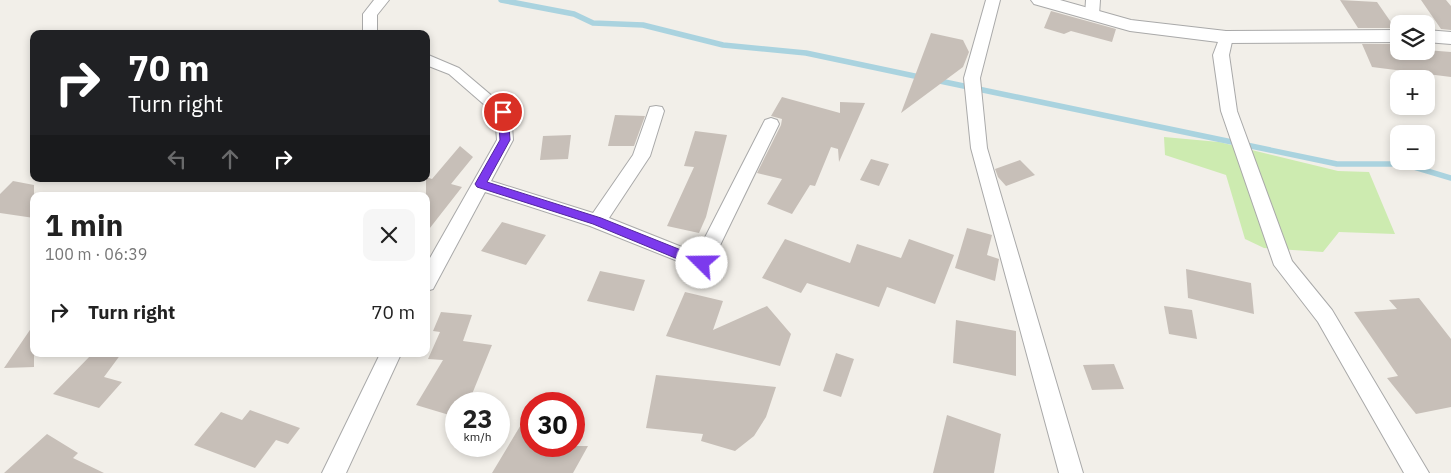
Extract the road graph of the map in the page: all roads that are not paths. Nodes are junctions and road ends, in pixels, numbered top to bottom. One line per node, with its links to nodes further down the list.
1 (382, 0): 5 (street)
2 (993, 0): 18 (street)
3 (1040, 0): 4 (street)
4 (1093, 8): 7 (street)
5 (370, 30)
6 (1390, 36): 7 (street)
7 (1226, 37): 19 (street)
8 (1435, 37): 9 (street)
9 (1451, 38)
10 (430, 61): 13 (street)
11 (656, 111): 14 (street)
12 (771, 124): 14 (street)
13 (481, 184): 14 (street); 15 (street)
14 (597, 221)
15 (430, 276)
16 (389, 357): 17 (street)
17 (334, 473)
18 (1071, 473)
19 (1417, 473)

